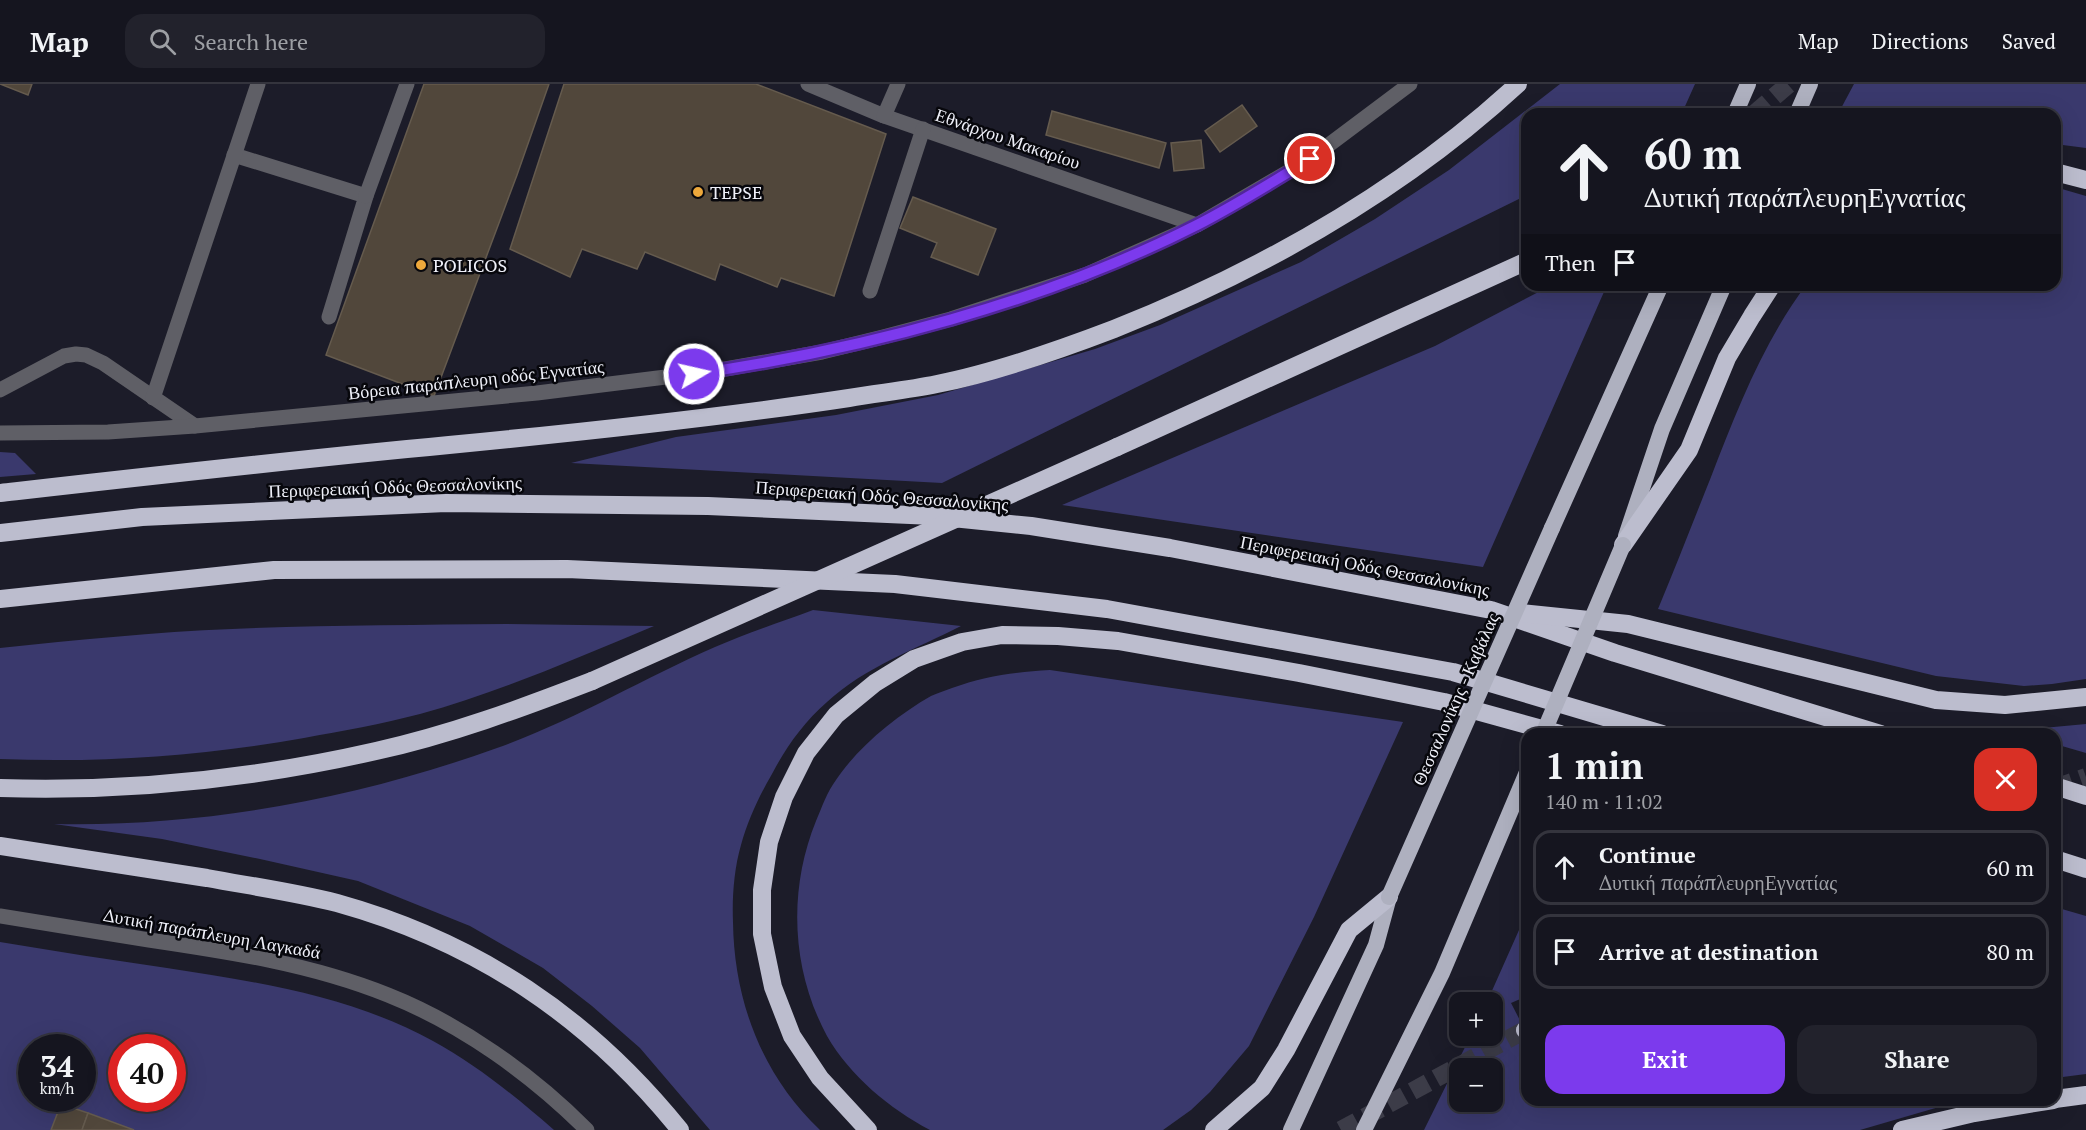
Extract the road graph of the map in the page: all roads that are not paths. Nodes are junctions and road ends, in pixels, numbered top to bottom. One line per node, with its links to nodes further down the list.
1 (258, 84): 13 (street)
2 (407, 84): 16 (street)
3 (808, 84): 11 (street, Εθνάρχου Μακαρίου)
4 (898, 84): 11 (street)
5 (1410, 84): 17 (street, Βόρεια παράπλευρη οδός Εγνατίας)
6 (1518, 84): 28 (highway)
7 (1748, 84): 9 (highway)
8 (1810, 84): 10 (highway)
9 (1738, 108)
10 (1800, 108)
11 (884, 116): 12 (street, Εθνάρχου Μακαρίου)
12 (923, 129): 17 (street, Εθνάρχου Μακαρίου); 19 (street)
13 (234, 155): 16 (street); 25 (street)
14 (2061, 174): 15 (highway)
15 (2086, 180)
16 (366, 196): 23 (street)
17 (1197, 225): 26 (street, Βόρεια παράπλευρη οδός Εγνατίας)
18 (1521, 264): 39 (highway, bridge)
19 (870, 291)
20 (1658, 291): 45 (highway, Θεσσαλονίκης - Καβάλας, bridge)
21 (1721, 291): 30 (highway)
22 (1768, 291): 30 (highway)
23 (329, 317)
24 (0, 390): 25 (street)
25 (153, 398): 26 (street)
26 (195, 426): 27 (street, Βόρεια παράπλευρη οδός Εγνατίας)
27 (0, 433)
28 (0, 493)
29 (0, 533): 32 (highway, Περιφερειακή Οδός Θεσσαλονίκης)
30 (1623, 545): 35 (highway, bridge)
31 (0, 599): 36 (highway)
32 (1491, 610): 33 (highway); 37 (highway, Περιφερειακή Οδός Θεσσαλονίκης)
33 (2086, 697)
34 (1538, 728): 52 (highway)
35 (1546, 728)
36 (1642, 728)
37 (1861, 728)
38 (1521, 786): 55 (highway)
39 (0, 788)
40 (2061, 788): 41 (highway)
41 (2086, 796)
42 (0, 846): 51 (highway)
43 (2061, 861): 44 (highway)
44 (2086, 868)
45 (1389, 897): 53 (highway); 54 (highway, Θεσσαλονίκης - Καβάλας)
46 (0, 916): 50 (street, Δυτική παράπλευρη Λαγκαδά)
47 (2086, 1095): 48 (highway)
48 (2061, 1098)
49 (2014, 1106): 56 (highway)
50 (587, 1130)
51 (680, 1130)
52 (868, 1130)
53 (1214, 1130)
54 (1291, 1130)
55 (1364, 1130)
56 (1902, 1130)

